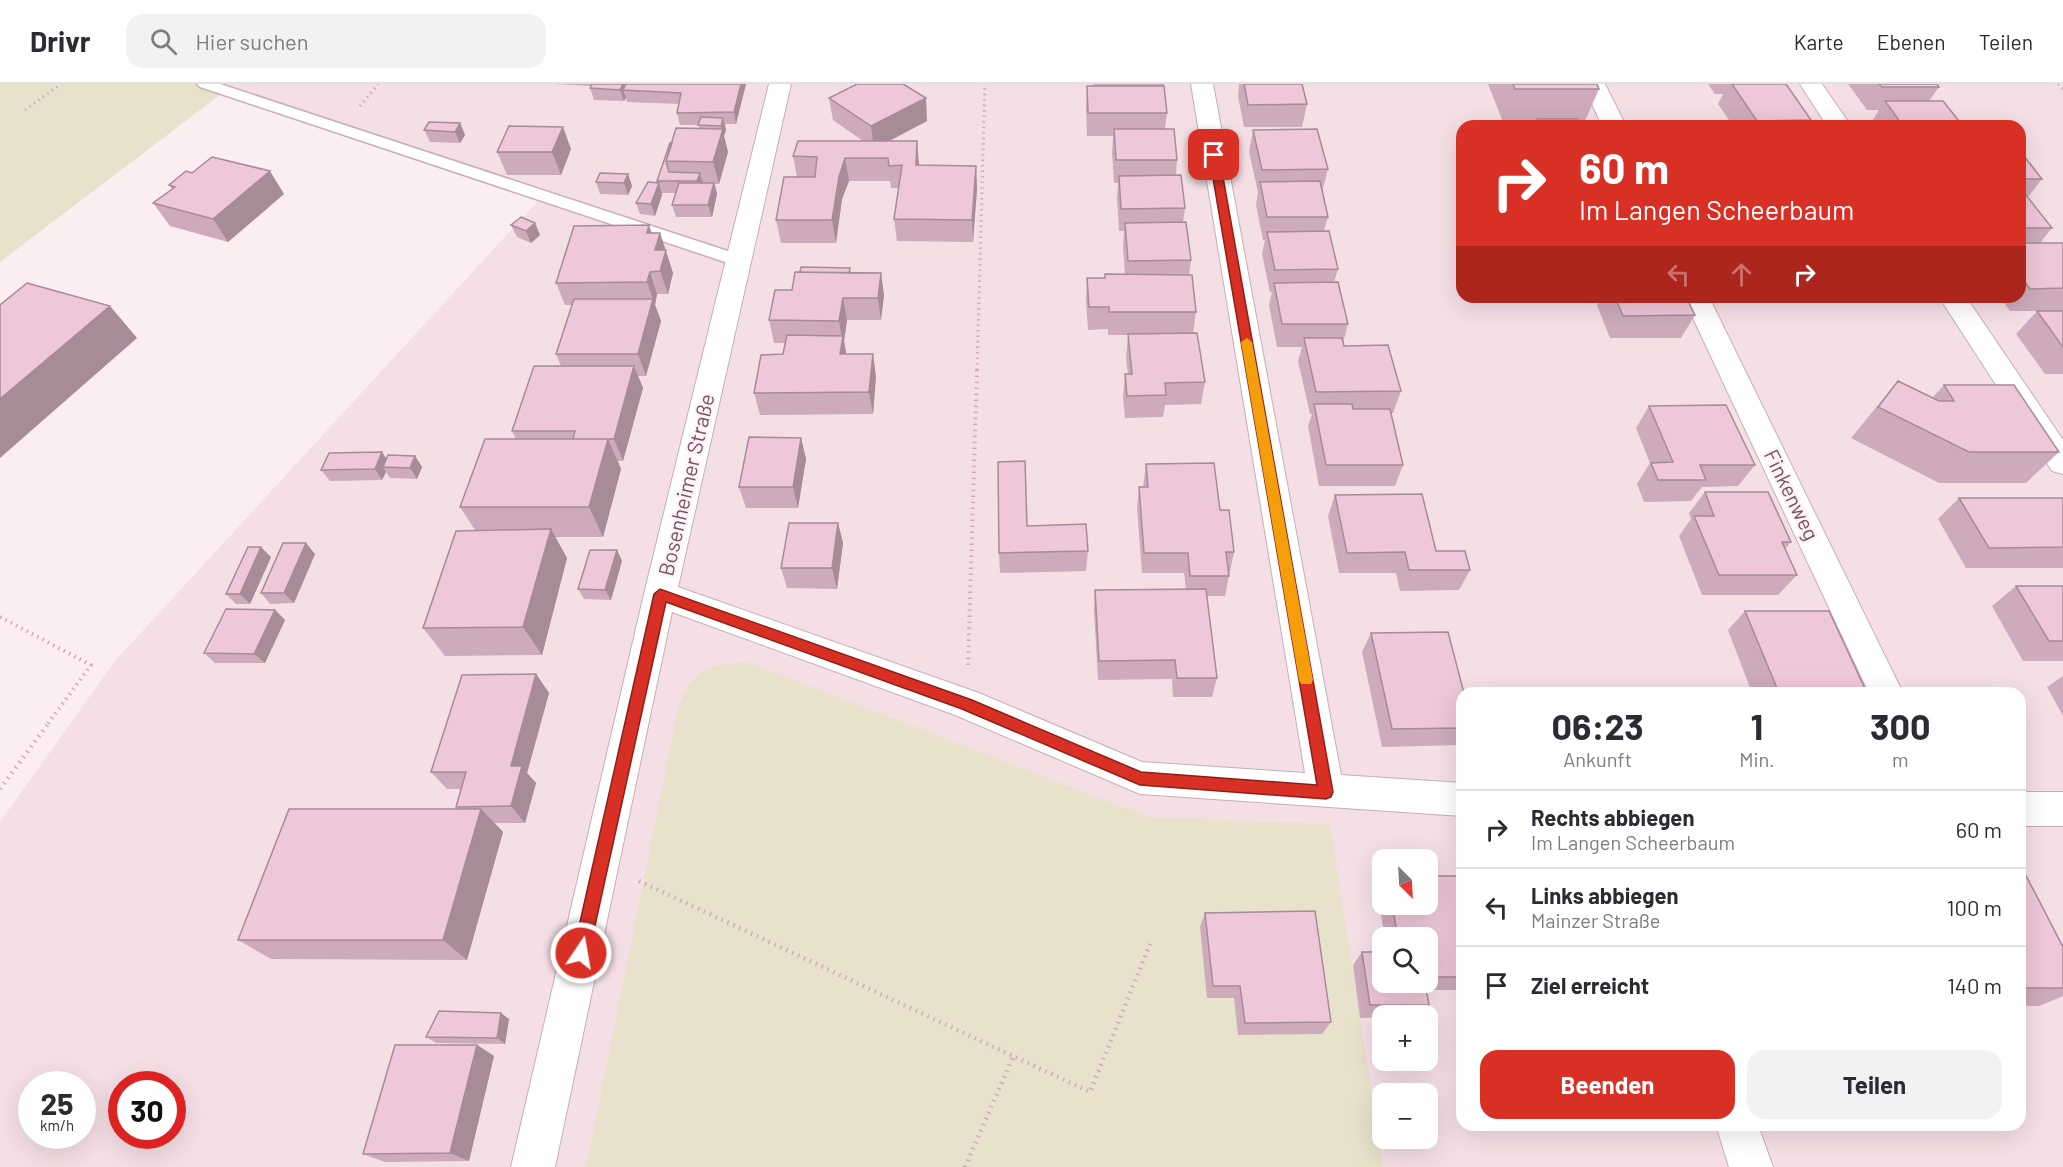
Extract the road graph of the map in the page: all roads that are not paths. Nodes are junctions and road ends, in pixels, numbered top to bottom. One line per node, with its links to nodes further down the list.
1 (206, 84): 8 (lane)
2 (780, 84): 8 (street, Bosenheimer Straße)
3 (1202, 84): 14 (street)
4 (1594, 84): 6 (street)
5 (1811, 84): 7 (street)
6 (1611, 120)
7 (1835, 120)
8 (740, 261): 12 (street, Bosenheimer Straße)
9 (1699, 303): 13 (street, Finkenweg)
10 (1956, 303): 11 (street)
11 (2063, 463)
12 (660, 594): 14 (street); 19 (street, Bosenheimer Straße)
13 (1883, 687)
14 (1326, 792): 15 (street)
15 (1456, 800)
16 (2026, 809): 17 (street)
17 (2063, 809)
18 (1739, 1131): 20 (street)
19 (533, 1167)
20 (1751, 1167)

